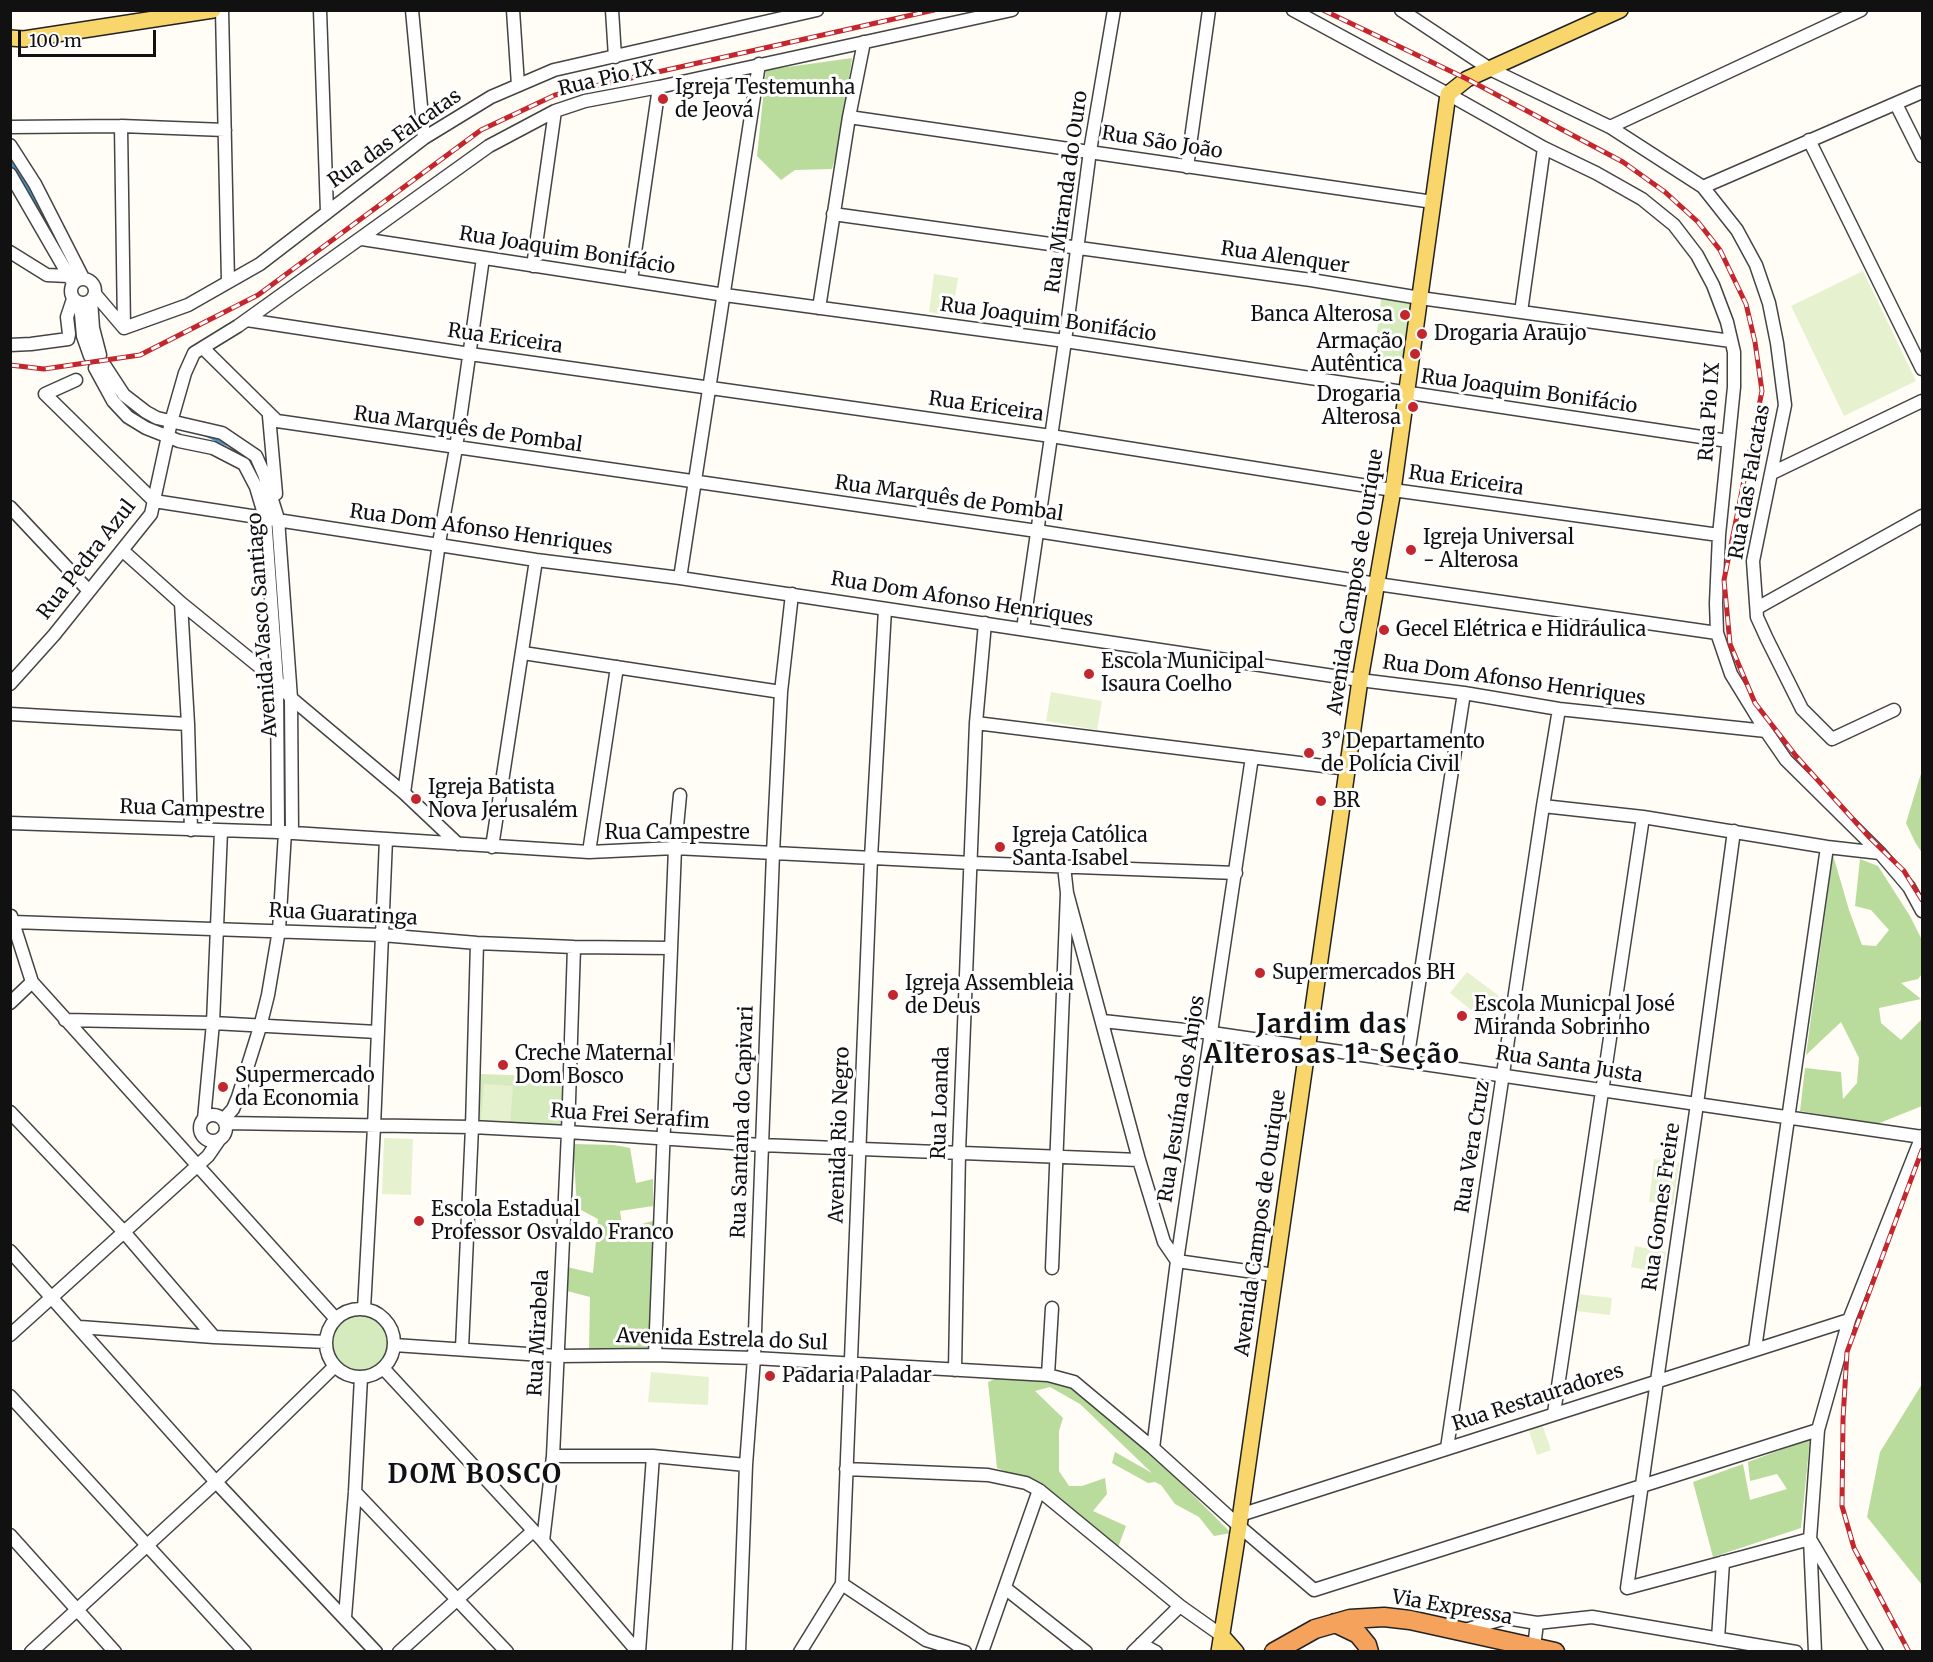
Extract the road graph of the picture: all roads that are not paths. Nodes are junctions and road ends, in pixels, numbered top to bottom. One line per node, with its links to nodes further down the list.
1 (213, 10): 15 (main road)
2 (222, 10): 30 (street)
3 (320, 10): 41 (street)
4 (412, 10): 31 (street)
5 (513, 10): 20 (street)
6 (612, 10): 17 (street)
7 (818, 10): 17 (street, Rua das Falcatas)
8 (1012, 10): 16 (street, Rua Pio IX)
9 (1114, 10): 35 (street, Rua Miranda do Ouro)
10 (1209, 10): 37 (street)
11 (1293, 10): 23 (street, Rua Pio IX)
12 (1401, 10): 19 (street, Rua das Falcatas)
13 (1620, 10): 19 (main road)
14 (1861, 10): 29 (street)
15 (10, 38)
16 (864, 42): 18 (street, Rua Pio IX); 26 (street)
17 (615, 57): 20 (street, Rua das Falcatas)
18 (759, 64): 21 (street, Rua Pio IX); 51 (street)
19 (1490, 69): 23 (main road); 29 (street, Rua das Falcatas)
20 (518, 86): 31 (street, Rua das Falcatas)
21 (660, 87): 25 (street, Rua Pio IX); 49 (street)
22 (1923, 92): 24 (street)
23 (1448, 94): 34 (street, Rua Pio IX); 40 (main road, Avenida Campos de Ourique)
24 (1896, 104): 32 (street); 36 (street)
25 (555, 111): 43 (street, Rua Pio IX); 47 (street)
26 (849, 117): 35 (street, Rua São João); 42 (street)
27 (121, 126): 28 (street); 30 (street); 57 (street)
28 (10, 127)
29 (1610, 127): 39 (street, Rua das Falcatas)
30 (225, 130): 50 (street)
31 (424, 138): 41 (street, Rua das Falcatas)
32 (1809, 140): 39 (street); 64 (street)
33 (10, 145): 48 (street, Avenida Vasco Santiago)
34 (1544, 148): 55 (street); 59 (street, Rua Pio IX)
35 (1090, 151): 37 (street, Rua São João); 44 (street, Rua Miranda do Ouro)
36 (1923, 156)
37 (1187, 167): 40 (street, Rua São João)
38 (10, 174): 48 (street, Avenida Vasco Santiago)
39 (1703, 188): 77 (street, Rua das Falcatas)
40 (1433, 202): 52 (main road, Avenida Campos de Ourique)
41 (327, 212): 50 (street, Rua das Falcatas)
42 (833, 214): 44 (street, Rua Alenquer); 54 (street)
43 (362, 238): 46 (street, Rua Joaquim Bonifácio); 56 (street, Rua Pio IX)
44 (1078, 249): 52 (street, Rua Alenquer); 58 (street, Rua Miranda do Ouro)
45 (10, 252): 48 (street)
46 (483, 258): 47 (street, Rua Joaquim Bonifácio); 62 (street)
47 (533, 266): 49 (street, Rua Joaquim Bonifácio)
48 (74, 279): 53 (street, Avenida Vasco Santiago); 53 (street, Avenida Vasco Santiago)
49 (631, 280): 51 (street, Rua Joaquim Bonifácio)
50 (228, 281): 57 (street, Rua das Falcatas)
51 (725, 296): 54 (street, Rua Joaquim Bonifácio); 66 (street)
52 (1420, 298): 55 (street, Rua Alenquer); 67 (main road, Avenida Campos de Ourique)
53 (85, 299): 57 (street); 60 (street); 63 (street, Avenida Vasco Santiago)
54 (819, 308): 58 (street, Rua Joaquim Bonifácio)
55 (1521, 312): 59 (street, Rua Alenquer)
56 (247, 320): 61 (street, Rua Pio IX); 62 (street, Rua Ericeira)
57 (124, 328)
58 (1065, 341): 67 (street, Rua Joaquim Bonifácio); 71 (street, Rua Miranda do Ouro)
59 (1731, 341): 73 (street, Rua Pio IX)
60 (10, 345)
61 (203, 348): 69 (street, Rua Marquês de Pombal); 70 (street, Rua Pedra Azul)
62 (470, 354): 66 (street, Rua Ericeira); 75 (street)
63 (98, 361): 70 (street, Avenida Vasco Santiago); 72 (street, Avenida Vasco Santiago)
64 (1923, 369)
65 (76, 380): 80 (street)
66 (710, 387): 71 (street, Rua Ericeira); 78 (street)
67 (1406, 394): 73 (street, Rua Joaquim Bonifácio); 79 (main road, Avenida Campos de Ourique)
68 (1923, 401): 77 (street)
69 (269, 416): 74 (street); 75 (street, Rua Marquês de Pombal)
70 (171, 422): 72 (street, Rua Pedra Azul); 76 (street, Avenida Vasco Santiago)
71 (1051, 436): 79 (street, Rua Ericeira); 85 (street, Rua Miranda do Ouro)
72 (168, 437): 80 (street, Rua Pedra Azul); 83 (street, Avenida Vasco Santiago)
73 (1728, 441): 86 (street, Rua Pio IX)
74 (272, 448): 76 (street); 84 (street)
75 (456, 448): 78 (street, Rua Marquês de Pombal); 87 (street)
76 (256, 456): 84 (street, Avenida Vasco Santiago)
77 (1772, 473): 95 (street, Rua das Falcatas)
78 (696, 483): 85 (street, Rua Marquês de Pombal); 90 (street)
79 (1393, 490): 86 (street, Rua Ericeira); 91 (main road, Avenida Campos de Ourique)
80 (154, 501): 83 (street, Rua Dom Afonso Henriques); 88 (street, Rua Pedra Azul)
81 (10, 507): 92 (street)
82 (1923, 516): 95 (street)
83 (266, 517): 84 (street, Rua Dom Afonso Henriques); 104 (street, Avenida Vasco Santiago)
84 (278, 519): 87 (street, Rua Dom Afonso Henriques); 107 (street, Avenida Vasco Santiago)
85 (1037, 531): 91 (street, Rua Marquês de Pombal); 98 (street, Rua Miranda do Ouro)
86 (1719, 535): 99 (street, Rua Pio IX)
87 (439, 543): 89 (street, Rua Dom Afonso Henriques); 116 (street)
88 (122, 550): 92 (street, Rua Pedra Azul); 94 (street)
89 (536, 560): 90 (street, Rua Dom Afonso Henriques); 100 (street)
90 (680, 578): 93 (street, Rua Dom Afonso Henriques)
91 (1377, 584): 99 (street, Rua Marquês de Pombal); 103 (main road, Avenida Campos de Ourique)
92 (89, 591): 102 (street, Rua Pedra Azul)
93 (792, 594): 96 (street, Rua Dom Afonso Henriques); 105 (street, Rua Santana do Capivari)
94 (181, 603): 104 (street); 112 (street)
95 (1756, 608): 109 (street, Rua das Falcatas)
96 (885, 609): 97 (street, Rua Dom Afonso Henriques); 133 (street, Avenida Rio Negro)
97 (985, 623): 98 (street, Rua Dom Afonso Henriques); 111 (street, Rua Loanda)
98 (1023, 629): 103 (street, Rua Dom Afonso Henriques)
99 (1718, 633): 113 (street, Rua Pio IX)
100 (523, 653): 101 (street); 127 (street)
101 (617, 667): 105 (street); 130 (street)
102 (13, 676)
103 (1360, 680): 106 (street, Rua Dom Afonso Henriques); 115 (main road, Avenida Campos de Ourique)
104 (277, 681): 107 (street); 124 (street, Avenida Vasco Santiago)
105 (781, 692): 131 (street, Rua Santana do Capivari)
106 (1464, 693): 108 (street, Rua Dom Afonso Henriques); 155 (street)
107 (291, 698): 116 (street); 124 (street, Avenida Vasco Santiago)
108 (1559, 709): 113 (street, Rua Dom Afonso Henriques); 118 (street, Rua Vera Cruz)
109 (1894, 710)
110 (10, 714): 112 (street)
111 (976, 723): 114 (street); 134 (street, Rua Loanda)
112 (188, 724): 121 (street)
113 (1766, 731): 132 (street, Rua Pio IX)
114 (1252, 757): 115 (street); 136 (street, Rua Jesuína dos Anjos)
115 (1348, 769): 154 (main road, Avenida Campos de Ourique)
116 (404, 794): 126 (street)
117 (680, 795): 129 (street)
118 (1543, 806): 119 (street); 156 (street, Rua Vera Cruz)
119 (1643, 817): 123 (street); 157 (street)
120 (10, 823): 121 (street, Rua Campestre)
121 (191, 830): 122 (street, Rua Campestre)
122 (220, 831): 124 (street, Rua Campestre); 140 (street)
123 (1734, 831): 128 (street); 158 (street, Rua Gomes Freire)
124 (285, 832): 125 (street, Rua Campestre); 141 (street, Avenida Vasco Santiago)
125 (386, 839): 126 (street, Rua Campestre); 142 (street)
126 (458, 844): 127 (street, Rua Campestre)
127 (492, 847): 130 (street, Rua Campestre)
128 (1827, 847): 132 (street); 160 (street)
129 (675, 848): 130 (street, Rua Campestre); 131 (street, Rua Campestre); 145 (street)
130 (590, 852)
131 (772, 853): 133 (street, Rua Campestre); 170 (street, Rua Santana do Capivari)
132 (1880, 853): 138 (street, Rua Pio IX)
133 (871, 858): 134 (street, Rua Campestre); 171 (street, Avenida Rio Negro)
134 (972, 863): 135 (street, Rua Campestre); 172 (street, Rua Loanda)
135 (1064, 866): 136 (street, Rua Campestre); 137 (street)
136 (1236, 873): 153 (street, Rua Jesuína dos Anjos)
137 (1066, 893): 149 (street); 173 (street)
138 (1923, 911)
139 (12, 919): 140 (street, Rua Guaratinga); 146 (street)
140 (217, 928): 141 (street, Rua Guaratinga); 150 (street)
141 (279, 930): 142 (street, Rua Guaratinga); 151 (street, Avenida Vasco Santiago)
142 (382, 935): 143 (street, Rua Guaratinga); 152 (street)
143 (477, 943): 144 (street, Rua Guaratinga); 164 (street)
144 (574, 947): 145 (street, Rua Guaratinga); 165 (street, Rua Mirabela)
145 (671, 948): 168 (street)
146 (32, 982): 147 (street); 148 (street)
147 (10, 1002)
148 (65, 1020): 150 (street); 175 (street)
149 (1103, 1022): 153 (street, Rua Santa Justa); 174 (street)
150 (213, 1023): 151 (street); 161 (street)
151 (260, 1027): 152 (street); 162 (street, Avenida Vasco Santiago)
152 (377, 1032): 163 (street)
153 (1212, 1034): 154 (street, Rua Santa Justa); 178 (street, Rua Jesuína dos Anjos)
154 (1308, 1048): 155 (street, Rua Santa Justa); 180 (main road, Avenida Campos de Ourique)
155 (1407, 1061): 156 (street, Rua Santa Justa)
156 (1504, 1075): 157 (street, Rua Santa Justa); 207 (street, Rua Vera Cruz)
157 (1602, 1091): 158 (street, Rua Santa Justa); 204 (street)
158 (1697, 1104): 160 (street, Rua Santa Justa); 202 (street, Rua Gomes Freire)
159 (10, 1112): 176 (street)
160 (1788, 1117): 166 (street, Rua Santa Justa); 192 (street)
161 (204, 1119): 162 (street); 167 (street)
162 (224, 1122): 163 (street, Rua Frei Serafim); 169 (street)
163 (374, 1127): 164 (street, Rua Frei Serafim); 183 (street)
164 (472, 1127): 165 (street, Rua Frei Serafim); 191 (street)
165 (568, 1132): 168 (street, Rua Frei Serafim); 194 (street, Rua Mirabela)
166 (1922, 1137): 185 (street)
167 (204, 1138): 169 (street); 175 (street)
168 (663, 1138): 170 (street, Rua Frei Serafim); 193 (street)
169 (219, 1140): 175 (street)
170 (761, 1145): 171 (street, Rua Frei Serafim); 195 (street, Rua Santana do Capivari)
171 (858, 1150): 172 (street, Rua Frei Serafim); 196 (street, Avenida Rio Negro)
172 (958, 1152): 173 (street, Rua Frei Serafim); 199 (street, Rua Loanda)
173 (1056, 1156): 174 (street, Rua Frei Serafim); 179 (street)
174 (1139, 1160): 178 (street)
175 (199, 1164): 176 (street); 184 (street)
176 (124, 1232): 181 (street); 188 (street)
177 (10, 1251): 181 (street)
178 (1178, 1261): 180 (street); 206 (street, Rua Jesuína dos Anjos)
179 (1052, 1268)
180 (1275, 1275): 216 (main road, Avenida Campos de Ourique)
181 (52, 1296): 186 (street); 187 (street)
182 (1052, 1308): 200 (street)
183 (364, 1309): 184 (street); 190 (street)
184 (336, 1319): 189 (street)
185 (1849, 1320): 192 (street, Rua Restauradores); 205 (street)
186 (80, 1327): 188 (street); 212 (street)
187 (10, 1335)
188 (214, 1337): 189 (street)
189 (326, 1342): 197 (street)
190 (394, 1345): 191 (street, Avenida Estrela do Sul); 198 (street)
191 (462, 1348): 194 (street, Avenida Estrela do Sul)
192 (1755, 1349): 202 (street, Rua Restauradores)
193 (655, 1355): 194 (street, Avenida Estrela do Sul); 195 (street, Avenida Estrela do Sul)
194 (556, 1356): 208 (street, Rua Mirabela)
195 (754, 1358): 196 (street, Avenida Estrela do Sul); 210 (street, Rua Santana do Capivari)
196 (852, 1364): 199 (street, Avenida Estrela do Sul); 211 (street, Avenida Rio Negro)
197 (335, 1366): 201 (street); 212 (street)
198 (383, 1368): 201 (street); 217 (street)
199 (955, 1370): 200 (street, Avenida Estrela do Sul)
200 (1048, 1375): 206 (street, Avenida Estrela do Sul)
201 (361, 1377): 215 (street)
202 (1656, 1380): 204 (street, Rua Restauradores); 213 (street, Rua Gomes Freire)
203 (10, 1396): 221 (street)
204 (1554, 1413): 207 (street, Rua Restauradores)
205 (1818, 1430): 213 (street); 219 (street)
206 (1153, 1448): 216 (street, Avenida Estrela do Sul)
207 (1447, 1448): 216 (street, Rua Restauradores)
208 (553, 1456): 209 (street); 220 (street, Rua Mirabela)
209 (653, 1456): 210 (street); 243 (street)
210 (746, 1465): 244 (street, Rua Santana do Capivari)
211 (846, 1469): 214 (street); 223 (street, Avenida Rio Negro)
212 (216, 1482): 221 (street); 228 (street)
213 (1640, 1487): 216 (street, Avenida Estrela do Sul); 222 (street, Rua Gomes Freire)
214 (1039, 1490): 224 (street); 226 (street)
215 (355, 1492): 225 (street); 228 (street)
216 (1240, 1520): 232 (main road, Avenida Campos de Ourique)
217 (533, 1531): 220 (street); 225 (street)
218 (10, 1535): 227 (street)
219 (1810, 1539): 222 (street); 257 (street); 258 (street)
220 (543, 1541): 243 (street)
221 (148, 1544): 227 (street); 239 (street)
222 (1723, 1562): 233 (street)
223 (842, 1584): 234 (street); 245 (street, Avenida Rio Negro)
224 (1005, 1588): 248 (street); 249 (street)
225 (458, 1599): 241 (street); 242 (street)
226 (1180, 1606): 232 (street); 236 (street)
227 (78, 1609): 237 (street); 238 (street)
228 (345, 1617): 240 (street)
229 (1335, 1623): 231 (highway, Via Expressa); 253 (highway, Via Expressa); 254 (highway)
230 (1538, 1623): 231 (street); 233 (street); 235 (street)
231 (1463, 1631): 235 (highway, Via Expressa)
232 (1221, 1635): 251 (main road, Avenida Campos de Ourique); 252 (main road)
233 (1718, 1639): 256 (street)
234 (926, 1640): 246 (street); 247 (street)
235 (1534, 1647): 255 (highway, Via Expressa)
236 (1137, 1648): 250 (street)
237 (31, 1652)
238 (115, 1652)
239 (245, 1652)
240 (376, 1652)
241 (399, 1652)
242 (507, 1652)
243 (638, 1652)
244 (739, 1652)
245 (800, 1652)
246 (919, 1652)
247 (965, 1652)
248 (982, 1652)
249 (1086, 1652)
250 (1156, 1652)
251 (1219, 1652)
252 (1236, 1652)
253 (1274, 1652)
254 (1370, 1652)
255 (1555, 1652)
256 (1796, 1652)
257 (1815, 1652)
258 (1877, 1652)

